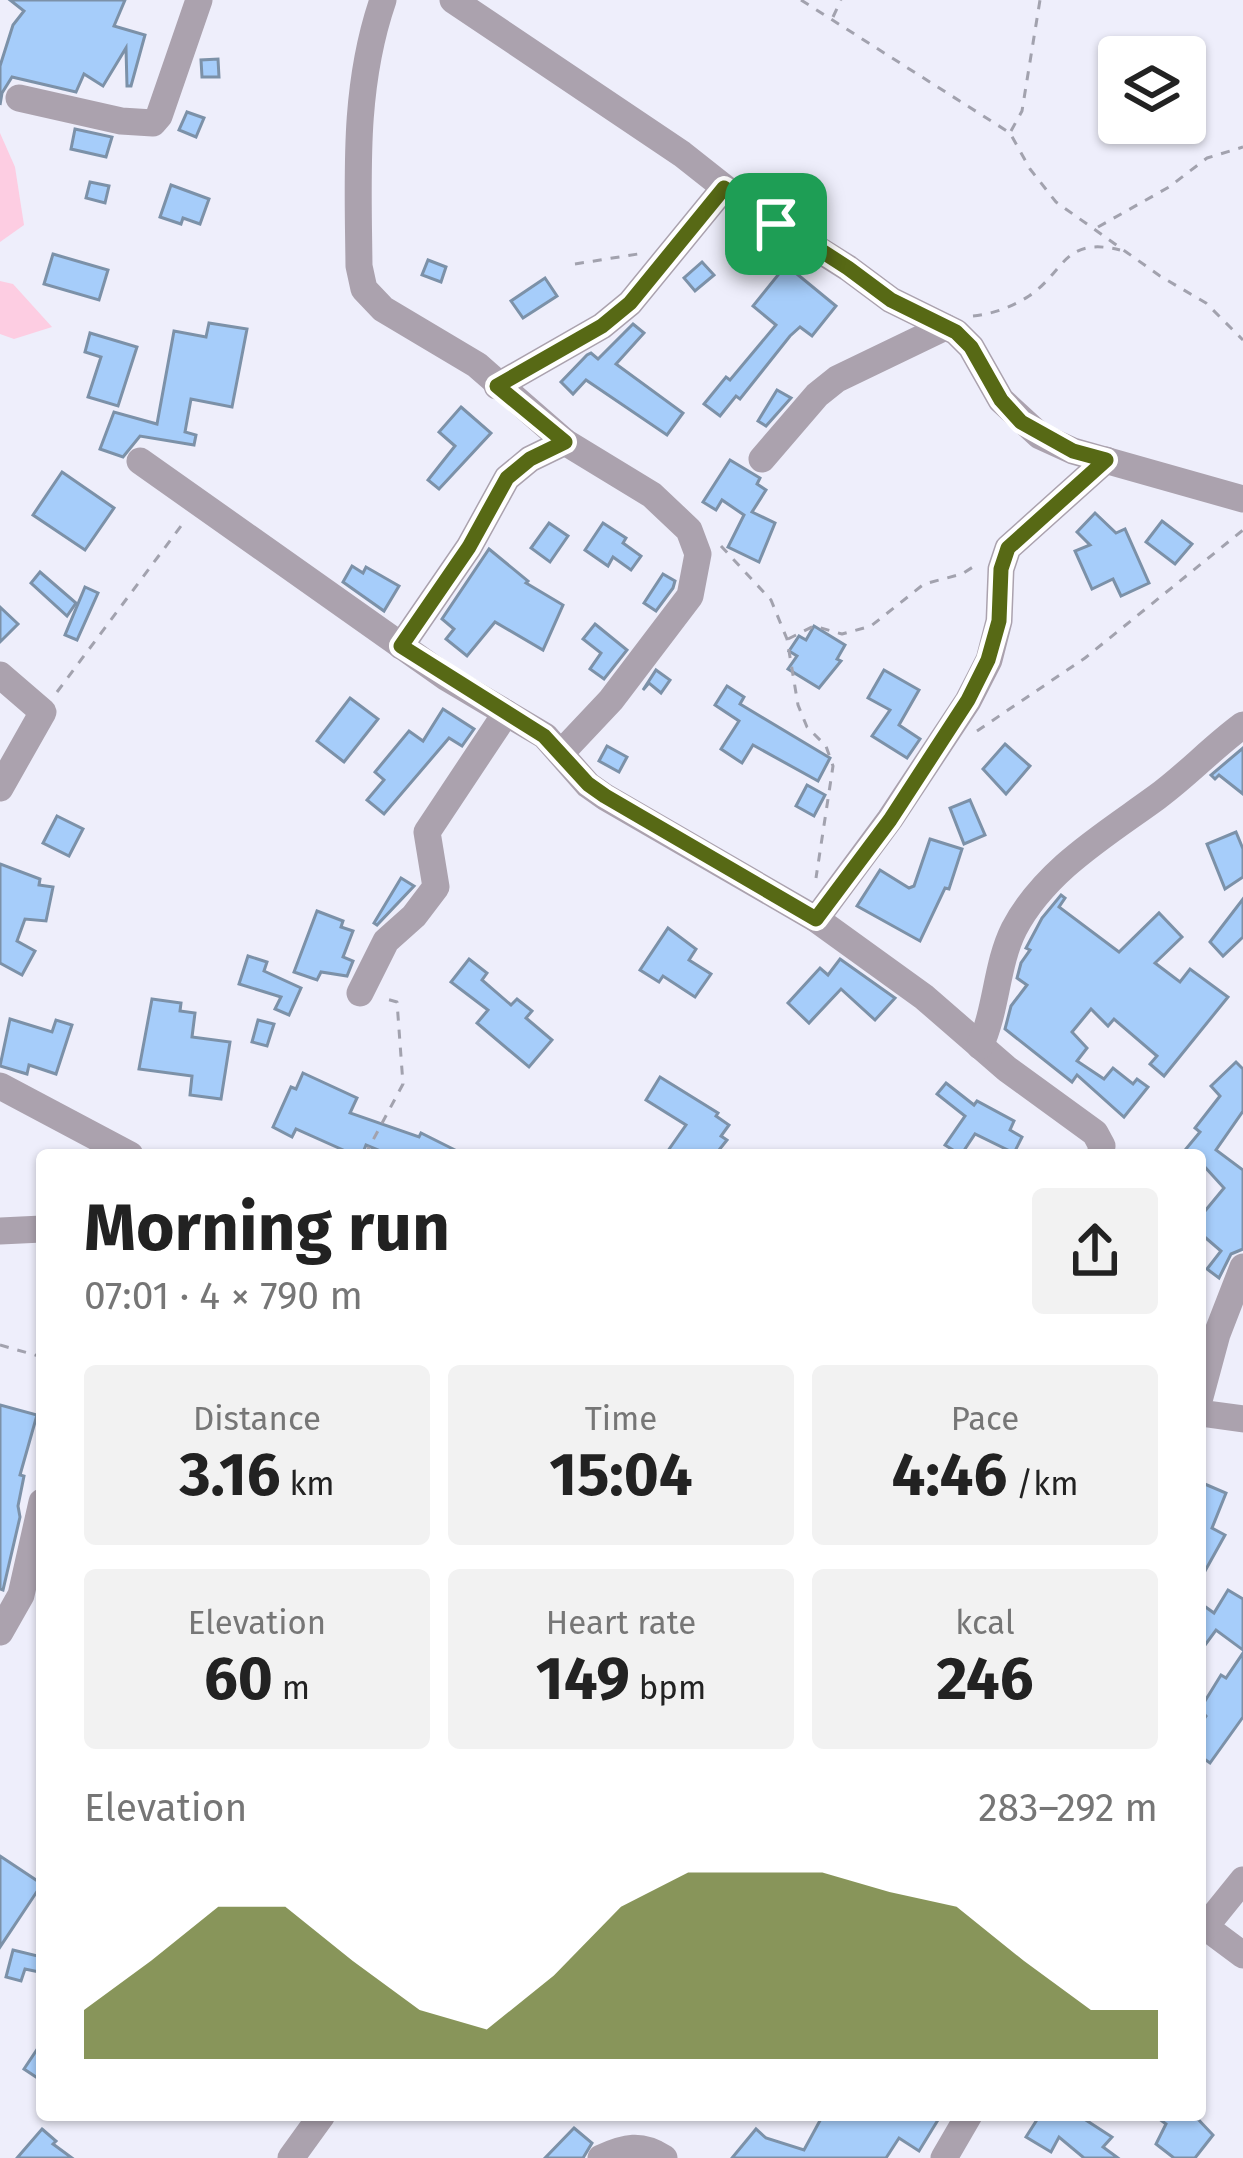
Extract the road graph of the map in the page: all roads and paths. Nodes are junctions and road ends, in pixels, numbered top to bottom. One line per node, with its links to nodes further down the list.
1 (199, 0): 8 (street)
2 (383, 0): 18 (street)
3 (453, 0): 11 (street)
4 (801, 0): 7 (path)
5 (841, 0): 7 (path)
6 (1040, 0): 9 (path)
7 (832, 19): 9 (path)
8 (19, 98)
9 (1010, 133): 12 (path)
10 (1243, 147): 12 (path)
11 (724, 188): 13 (street); 16 (street)
12 (1096, 228): 14 (path)
13 (675, 251): 15 (path); 18 (street)
14 (1126, 251): 16 (path); 17 (path)
15 (575, 264)
16 (944, 327): 20 (street); 21 (street)
17 (1243, 340)
18 (497, 386): 19 (street)
19 (565, 442): 25 (street); 29 (street)
20 (762, 459)
21 (1106, 460): 23 (street); 27 (street)
22 (140, 461): 24 (street)
23 (1243, 499)
24 (200, 501): 29 (street); 31 (path)
25 (683, 520): 28 (path); 35 (street)
26 (1243, 530): 34 (path)
27 (1008, 548): 28 (path); 34 (street)
28 (787, 639): 37 (path)
29 (401, 646): 32 (street)
30 (0, 675): 31 (street)
31 (43, 712): 36 (street)
32 (506, 713): 35 (street); 38 (street)
33 (1243, 725): 39 (street)
34 (937, 749): 37 (street)
35 (562, 752): 37 (street)
36 (0, 788)
37 (822, 909): 39 (street)
38 (361, 993): 42 (path)
39 (980, 1046): 43 (street)
40 (0, 1086): 41 (street)
41 (119, 1149)
42 (368, 1149)
43 (1102, 1149)
44 (36, 1229): 45 (street)
45 (0, 1231)
46 (1243, 1267): 49 (street)
47 (0, 1345): 48 (path)
48 (36, 1356)
49 (1206, 1375)
50 (1206, 1413): 51 (street)
51 (1243, 1419)
52 (36, 1529): 53 (street)
53 (0, 1632)
54 (1243, 1880): 55 (street)
55 (1206, 1922)
56 (1206, 1927): 57 (street)
57 (1243, 1955)
58 (318, 2121): 60 (street)
59 (966, 2121): 63 (street)
60 (291, 2158)
61 (601, 2158): 62 (street)
62 (664, 2158)
63 (944, 2158)

